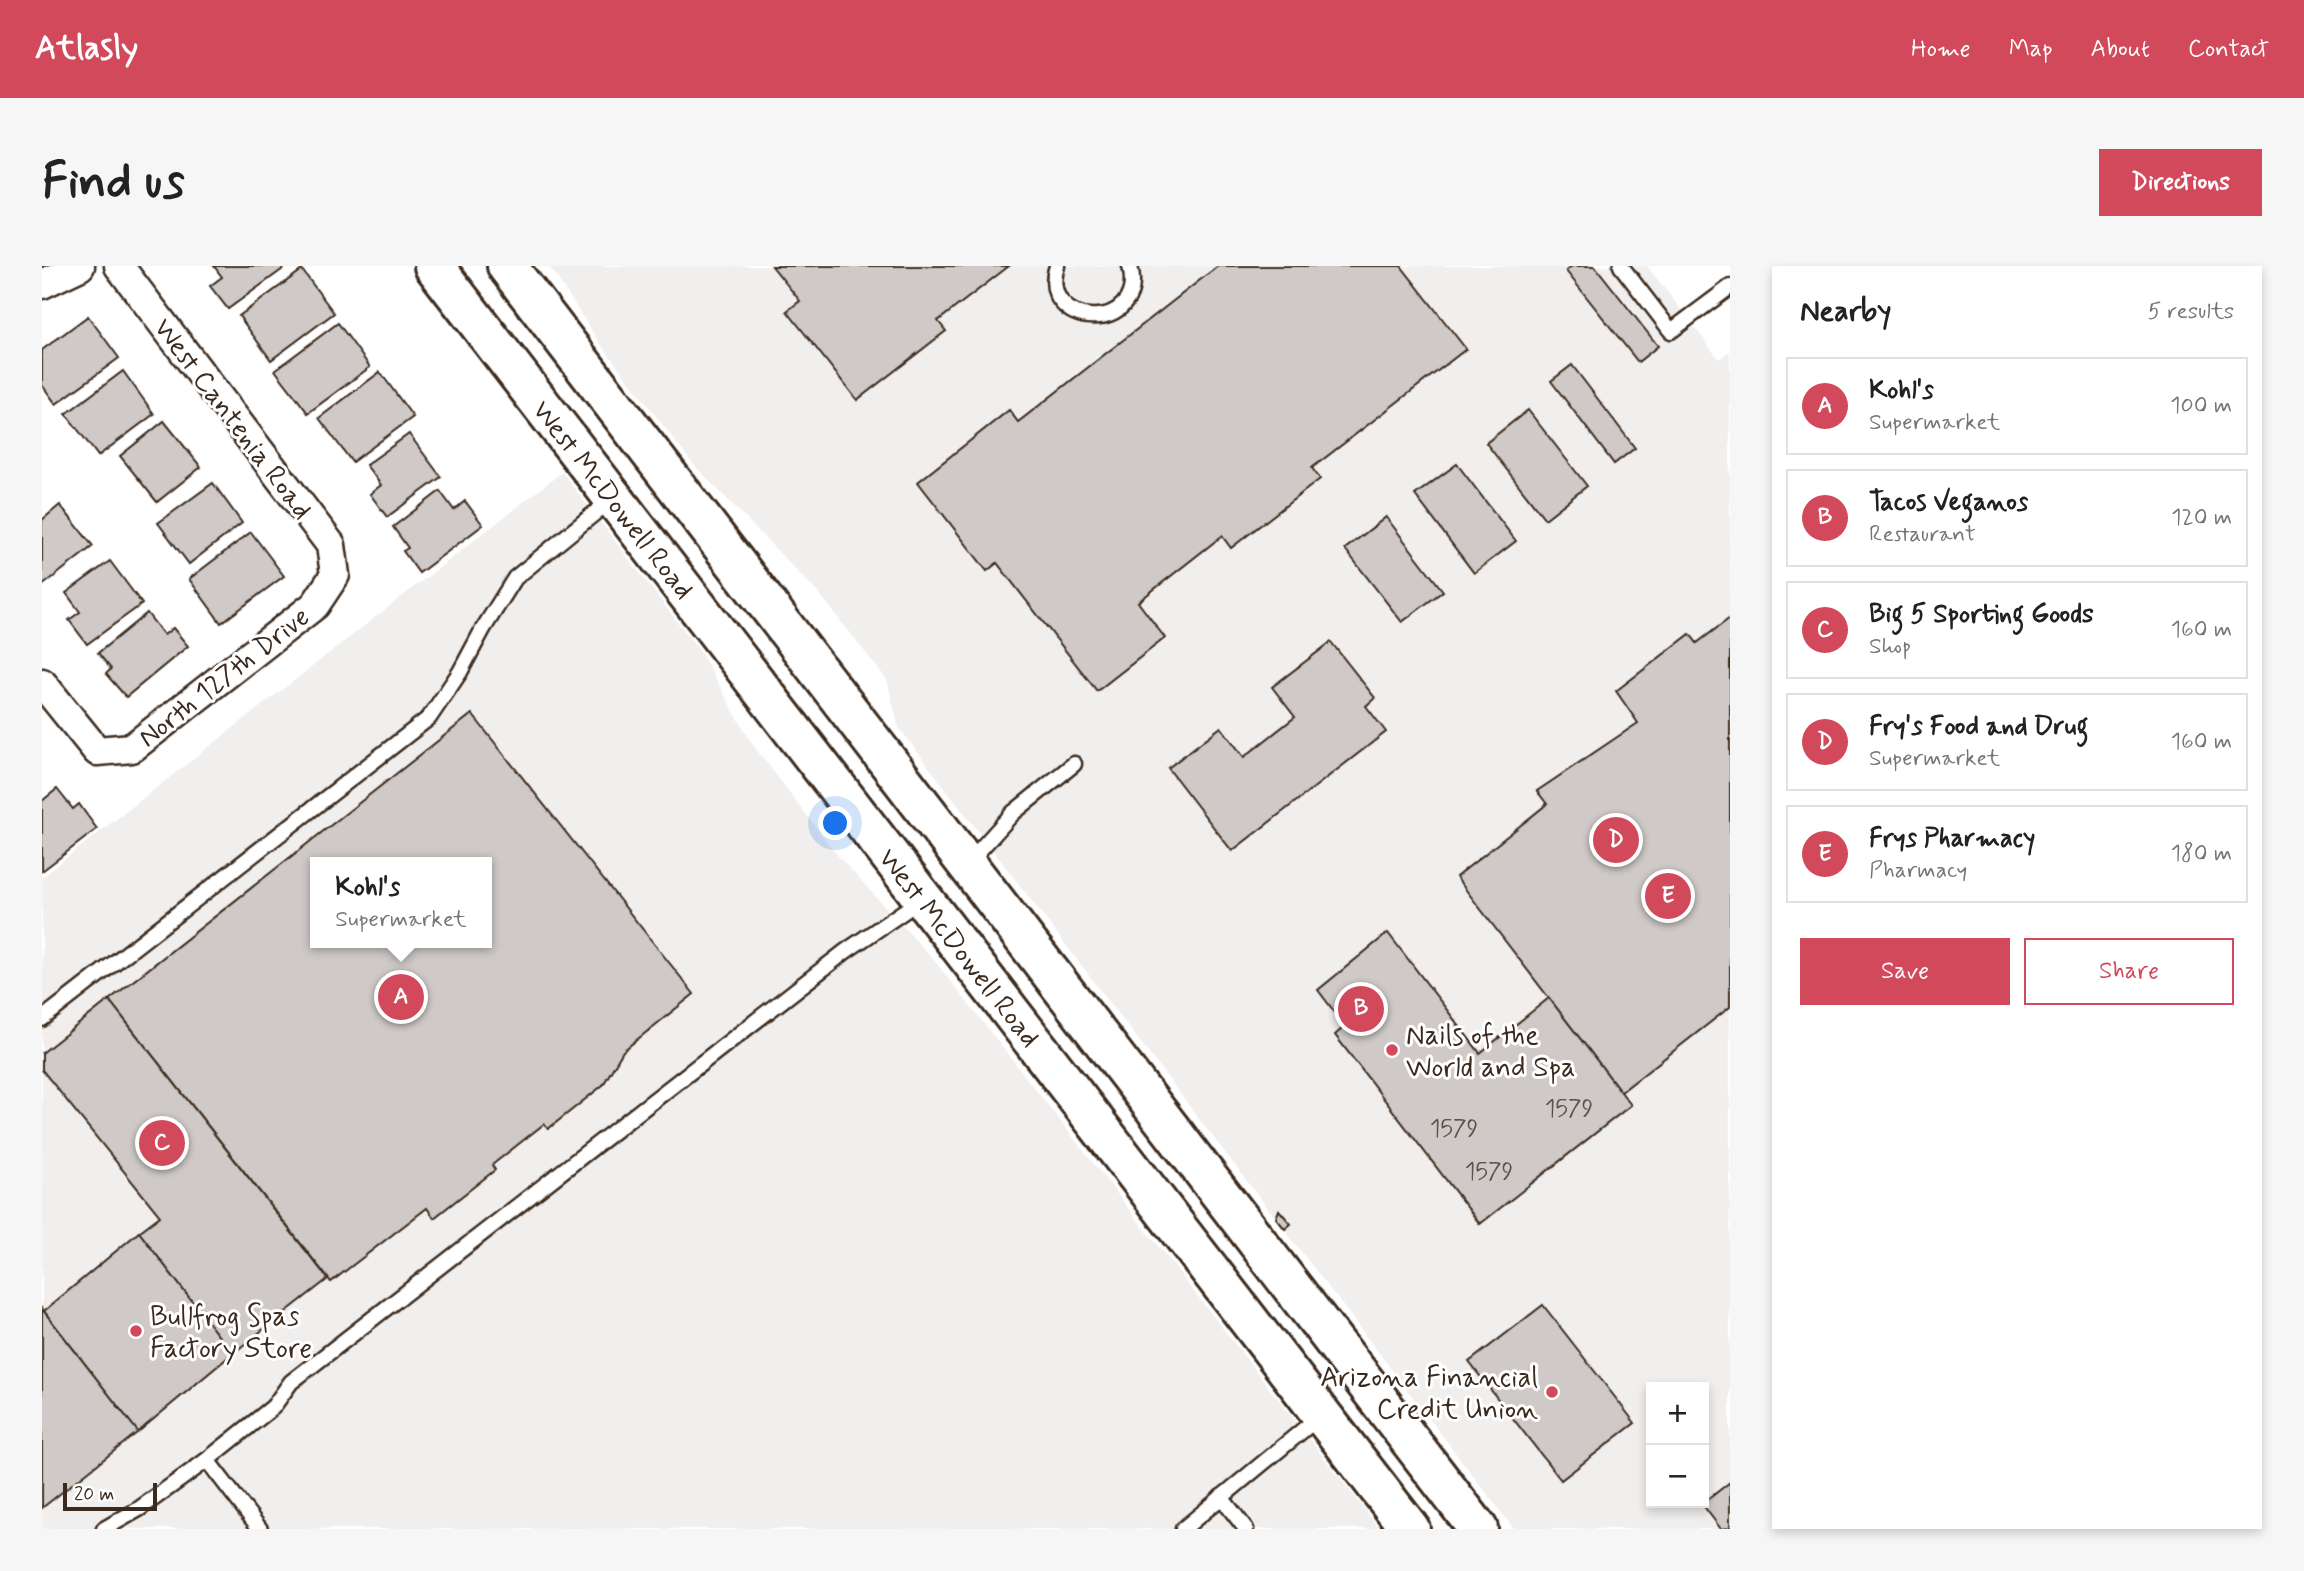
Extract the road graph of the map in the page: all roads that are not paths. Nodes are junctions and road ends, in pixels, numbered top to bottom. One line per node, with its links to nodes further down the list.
1 (80, 266): 8 (street)
2 (119, 266): 11 (street, West Cantenia Road)
3 (434, 266): 10 (main road, West McDowell Road)
4 (507, 266): 14 (main road, West McDowell Road)
5 (1057, 266): 6 (lane)
6 (1130, 266)
7 (1621, 266): 9 (lane)
8 (42, 284)
9 (1730, 287)
10 (613, 498): 15 (main road, West McDowell Road); 16 (lane)
11 (335, 575): 12 (street, North 127th Drive)
12 (42, 682)
13 (1074, 764): 14 (lane)
14 (966, 865): 15 (main road); 17 (main road, West McDowell Road)
15 (923, 898): 18 (main road, West McDowell Road); 19 (lane)
16 (42, 1019)
17 (1363, 1380): 18 (main road); 26 (main road, West McDowell Road)
18 (1321, 1415): 20 (lane); 25 (main road, West McDowell Road)
19 (207, 1461): 22 (lane); 23 (lane)
20 (1221, 1497): 21 (lane); 24 (lane)
21 (1189, 1527)
22 (104, 1529)
23 (260, 1529)
24 (1246, 1529)
25 (1410, 1529)
26 (1478, 1529)

